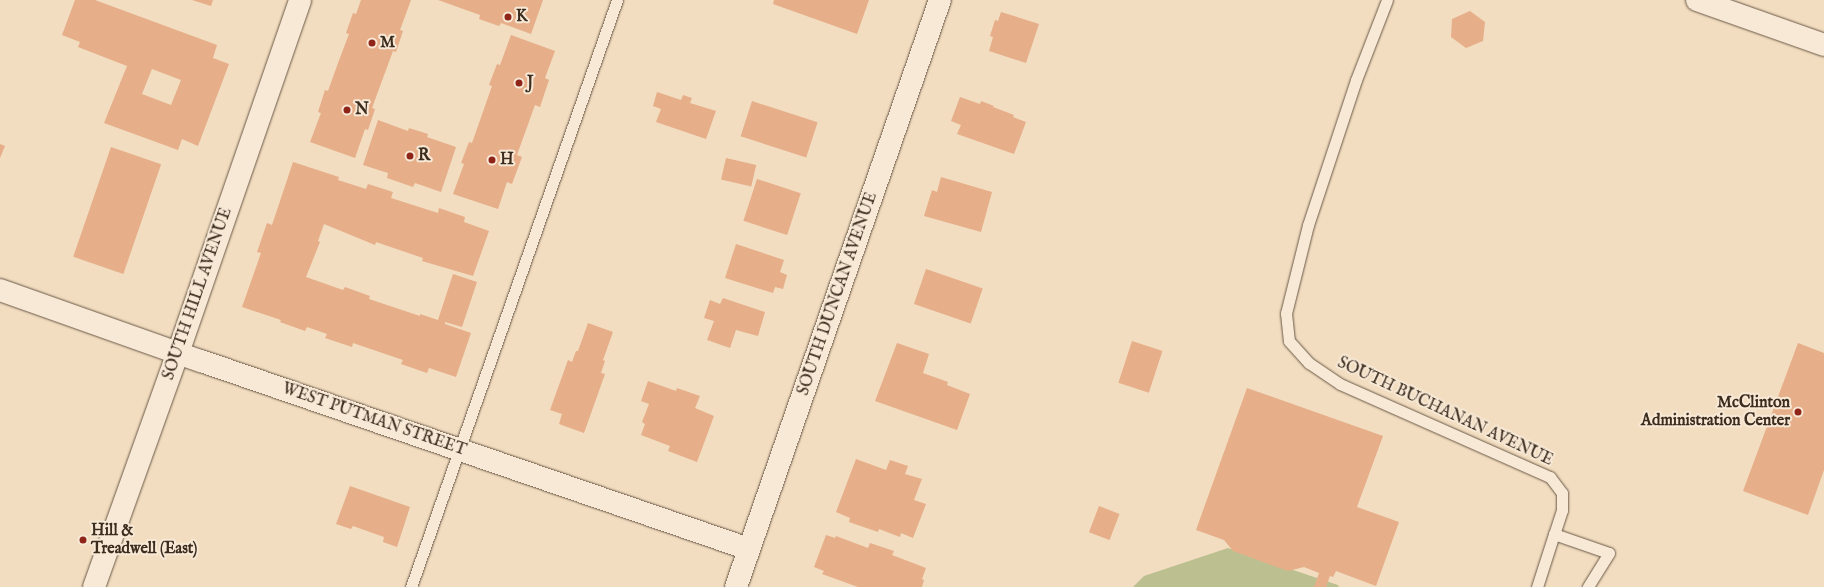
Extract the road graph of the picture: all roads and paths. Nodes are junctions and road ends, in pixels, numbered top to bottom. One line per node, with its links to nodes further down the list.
1 (300, 0): 8 (street, SOUTH HILL AVENUE)
2 (617, 0): 9 (lane)
3 (940, 0): 11 (street, SOUTH DUNCAN AVENUE)
4 (1387, 0): 10 (lane, SOUTH BUCHANAN AVENUE)
5 (1697, 0): 6 (street)
6 (1824, 44)
7 (0, 290): 8 (street, WEST PUTMAN STREET)
8 (178, 353): 9 (street, WEST PUTMAN STREET); 12 (street, SOUTH HILL AVENUE)
9 (459, 449): 11 (street, WEST PUTMAN STREET); 13 (lane)
10 (1554, 534): 15 (lane, SOUTH BUCHANAN AVENUE); 16 (lane)
11 (749, 548): 14 (street, SOUTH DUNCAN AVENUE)
12 (94, 587)
13 (411, 587)
14 (736, 587)
15 (1537, 587)
16 (1588, 587)

